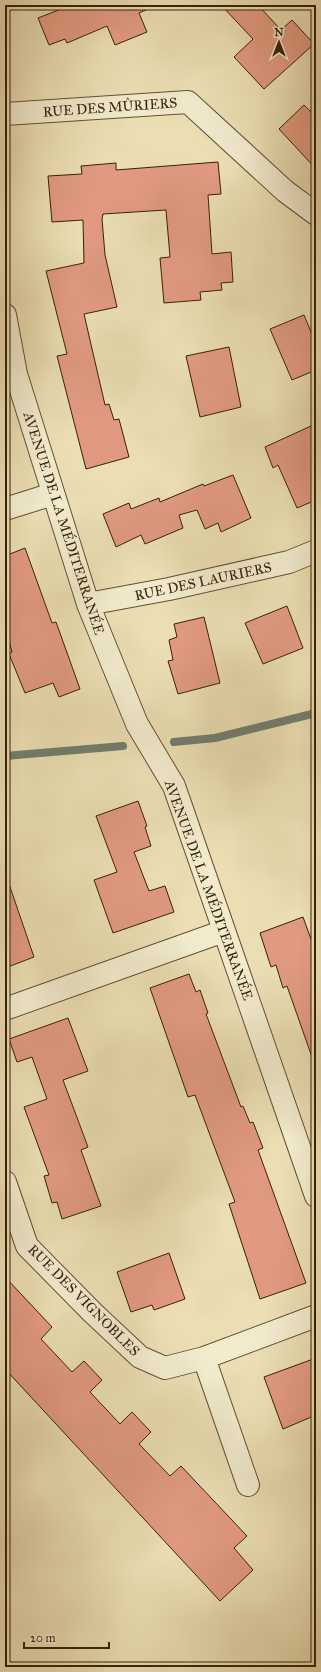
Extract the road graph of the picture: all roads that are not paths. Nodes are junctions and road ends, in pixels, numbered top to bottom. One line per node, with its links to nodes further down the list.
1 (5, 114): 2 (street, RUE DES MÛRIERS)
2 (316, 214)
3 (5, 316): 4 (street, AVENUE DE LA MÉDITERRANÉE)
4 (54, 494): 5 (street); 7 (street, AVENUE DE LA MÉDITERRANÉE)
5 (5, 510)
6 (316, 551): 7 (street, RUE DES LAURIERS)
7 (88, 604): 8 (street, AVENUE DE LA MÉDITERRANÉE)
8 (224, 931): 9 (street); 11 (street, AVENUE DE LA MÉDITERRANÉE)
9 (5, 1009)
10 (5, 1182): 13 (street, RUE DES VIGNOBLES)
11 (316, 1196)
12 (316, 1316): 13 (street, RUE DES VIGNOBLES)
13 (204, 1358): 14 (street)
14 (248, 1485)

